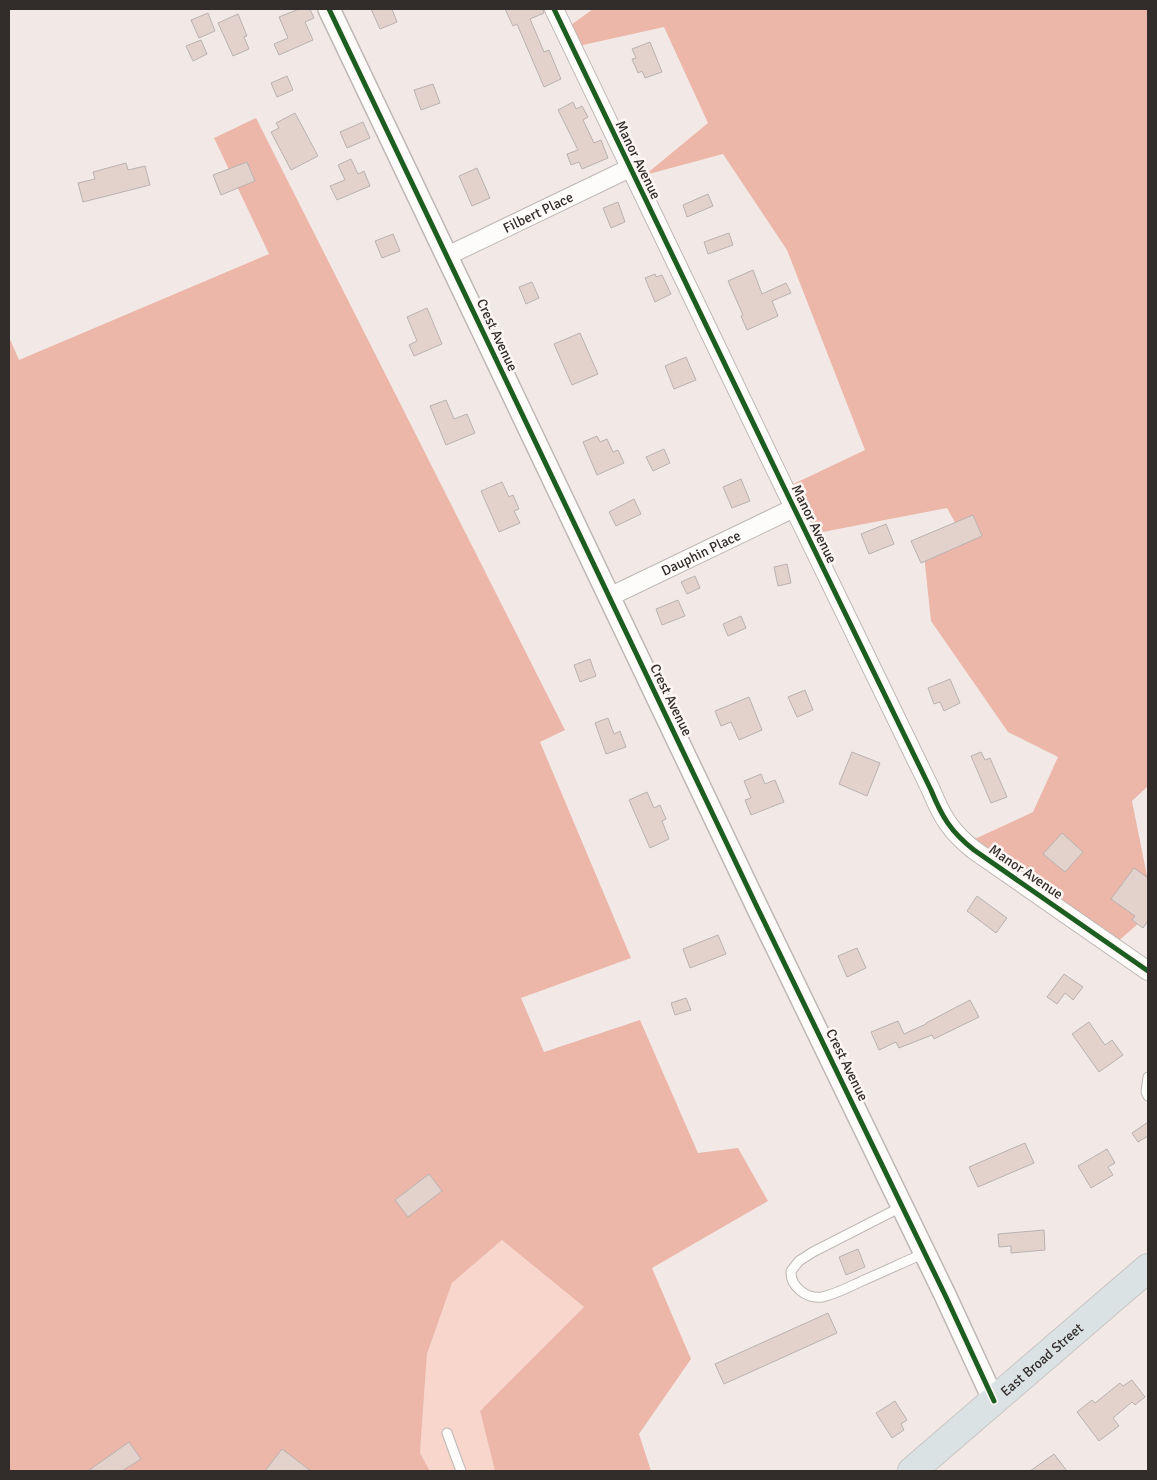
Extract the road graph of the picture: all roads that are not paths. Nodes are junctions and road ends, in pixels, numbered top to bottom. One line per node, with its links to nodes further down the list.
1 (329, 9): 4 (street, Crest Avenue)
2 (554, 9): 3 (street, Manor Avenue)
3 (630, 168): 4 (street, Filbert Place); 5 (street, Manor Avenue)
4 (447, 256): 6 (street, Crest Avenue)
5 (794, 508): 6 (street, Dauphin Place); 7 (street, Manor Avenue)
6 (609, 597): 10 (street, Crest Avenue)
7 (1148, 971)
8 (1148, 1077): 9 (lane)
9 (1148, 1096)
10 (903, 1206): 11 (street, Crest Avenue); 11 (lane)
11 (925, 1252): 13 (street, Crest Avenue)
12 (1148, 1268): 13 (main road, East Broad Street)
13 (994, 1400): 16 (main road, East Broad Street)
14 (447, 1433): 15 (lane)
15 (461, 1471)
16 (912, 1471)

